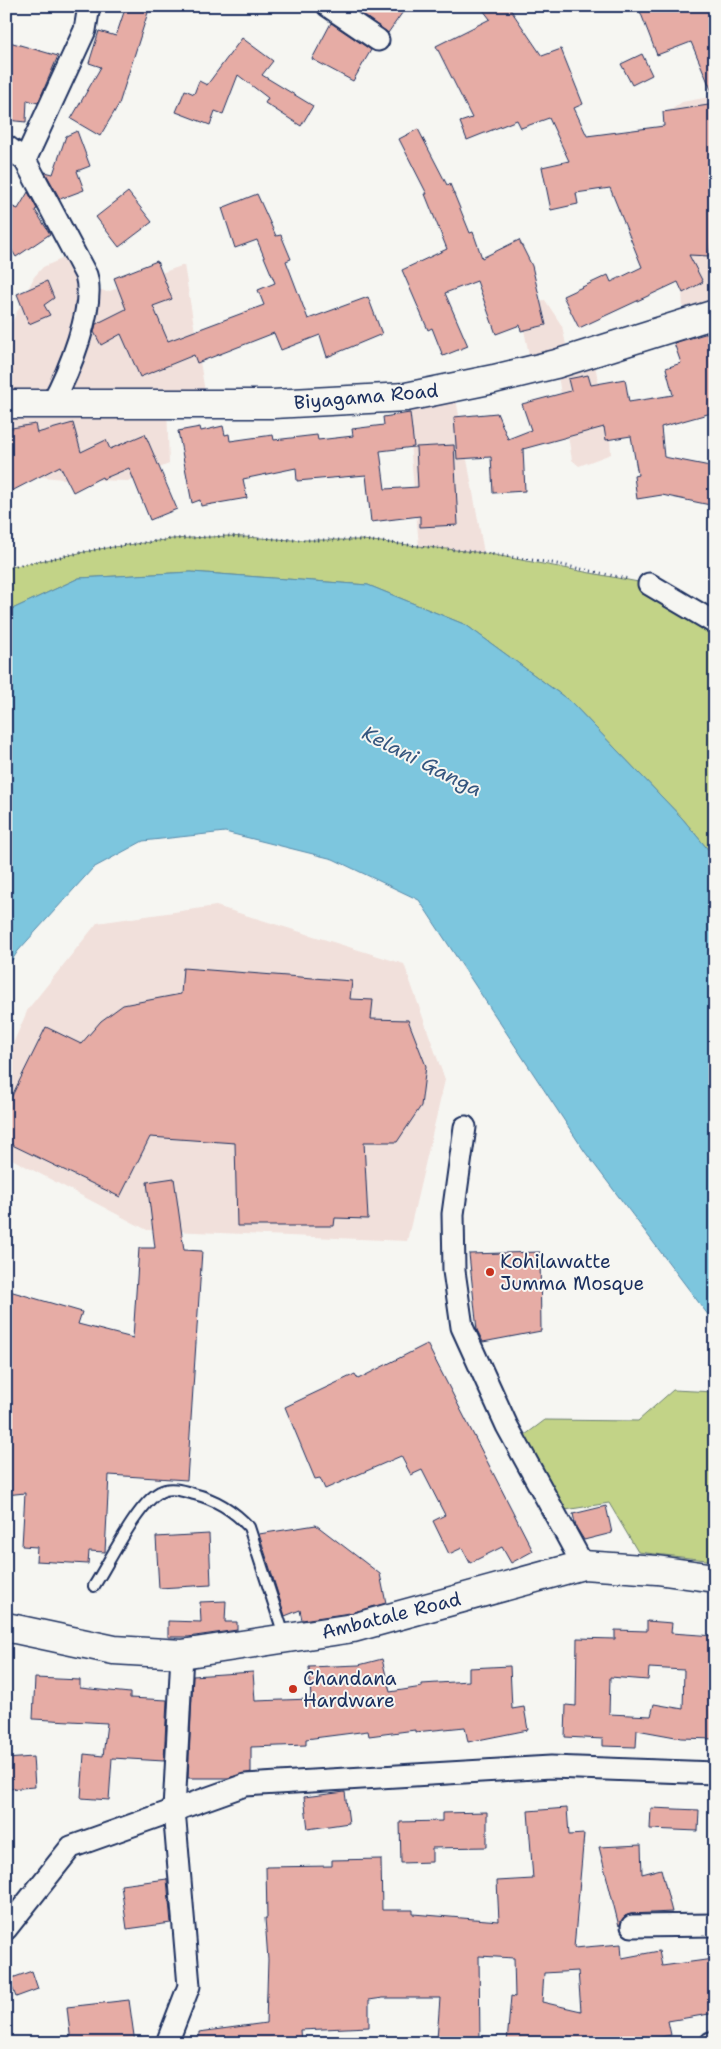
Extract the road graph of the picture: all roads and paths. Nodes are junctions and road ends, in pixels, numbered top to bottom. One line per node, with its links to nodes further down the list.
1 (88, 6): 5 (street)
2 (328, 6): 3 (street)
3 (378, 40)
4 (6, 146): 5 (street)
5 (25, 160): 8 (street)
6 (715, 314): 8 (main road, Biyagama Road)
7 (6, 404): 8 (main road, Biyagama Road)
8 (52, 404)
9 (6, 568): 10 (path)
10 (649, 584): 11 (street)
11 (715, 623)
12 (465, 1127): 13 (street)
13 (584, 1565): 14 (main road, Ambatale Road); 17 (main road, Ambatale Road)
14 (715, 1578)
15 (94, 1586): 17 (lane)
16 (6, 1627): 18 (main road, Ambatale Road)
17 (285, 1638): 18 (main road, Ambatale Road)
18 (182, 1654): 20 (street)
19 (715, 1773): 20 (street)
20 (174, 1810): 23 (street); 25 (street)
21 (715, 1925): 22 (street)
22 (632, 1926)
23 (6, 1929)
24 (715, 2042): 26 (street)
25 (167, 2043)
26 (711, 2043)

